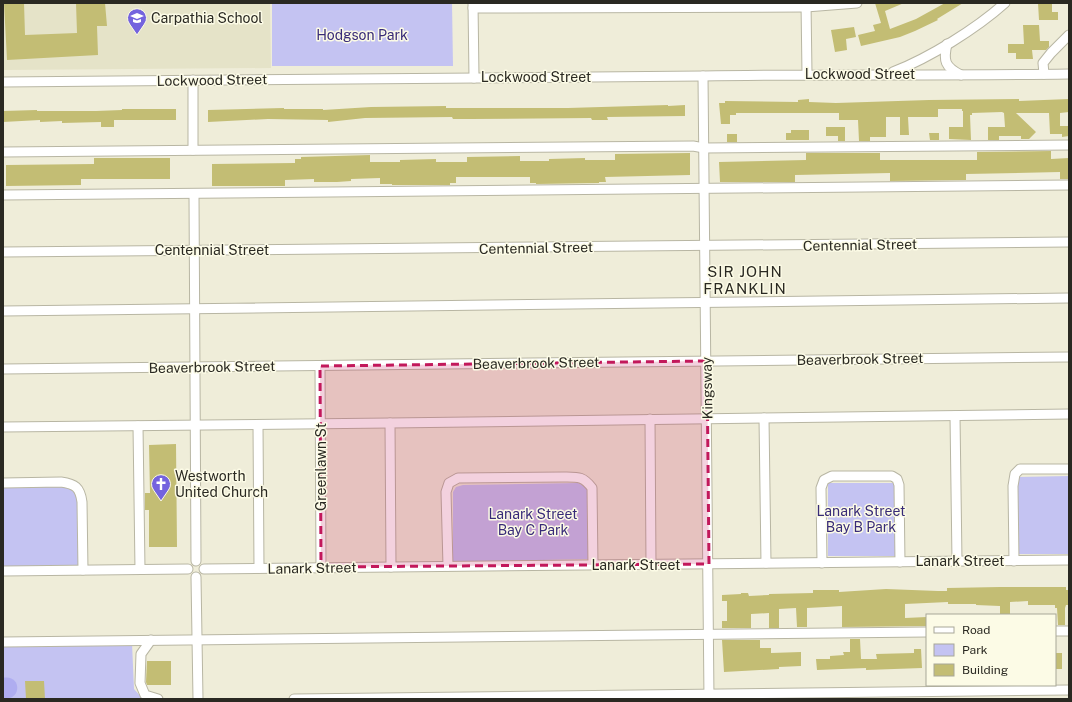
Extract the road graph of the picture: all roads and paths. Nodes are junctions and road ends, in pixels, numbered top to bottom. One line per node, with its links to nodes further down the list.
1 (857, 3): 3 (street)
2 (1005, 3): 6 (street)
3 (806, 5): 4 (street); 7 (street)
4 (473, 6): 13 (street)
5 (1069, 35): 9 (street)
6 (947, 44): 8 (street); 11 (street)
7 (807, 74): 8 (street, Lockwood Street); 12 (street, Lockwood Street)
8 (887, 74): 11 (street, Lockwood Street)
9 (1044, 74): 10 (street, Lockwood Street); 11 (street, Lockwood Street)
10 (1069, 74)
11 (963, 75)
12 (703, 76): 13 (street, Lockwood Street); 17 (street, Kingsway)
13 (474, 78): 14 (street, Lockwood Street)
14 (193, 80): 15 (street, Lockwood Street); 18 (street)
15 (3, 82)
16 (1069, 145): 17 (street)
17 (704, 148): 18 (street); 21 (street, Kingsway)
18 (193, 150): 19 (street)
19 (3, 152)
20 (1069, 185): 21 (street)
21 (705, 187): 22 (street); 25 (street, Kingsway)
22 (194, 194): 23 (street); 26 (street)
23 (3, 195)
24 (1069, 242): 25 (street, Centennial Street)
25 (706, 246): 26 (street, Centennial Street); 29 (street, Kingsway)
26 (194, 251): 27 (street, Centennial Street); 30 (street)
27 (3, 252)
28 (1069, 298): 29 (street)
29 (706, 303): 30 (street); 33 (street, Kingsway)
30 (194, 309): 31 (street); 35 (street)
31 (3, 311)
32 (1069, 357): 33 (street, Beaverbrook Street)
33 (707, 361): 34 (street, Beaverbrook Street); 39 (street, Kingsway)
34 (320, 366): 35 (street, Beaverbrook Street); 43 (street, Greenlawn St)
35 (195, 367): 36 (street, Beaverbrook Street); 44 (street)
36 (3, 369)
37 (1069, 414): 38 (street)
38 (955, 416): 40 (street); 52 (street)
39 (707, 418): 40 (street); 41 (street); 57 (street, Kingsway)
40 (764, 418): 56 (street)
41 (650, 419): 42 (street); 59 (street)
42 (390, 423): 43 (street); 61 (street)
43 (321, 424): 45 (street); 63 (street, Greenlawn St)
44 (195, 425): 45 (street); 46 (street); 51 (street)
45 (258, 425): 62 (street)
46 (138, 426): 47 (street); 67 (street)
47 (3, 427)
48 (1069, 469): 53 (street)
49 (3, 483): 66 (street)
50 (1069, 560): 53 (street, Lanark Street)
51 (196, 561): 64 (street); 65 (street)
52 (957, 561): 53 (street, Lanark Street); 55 (street, Lanark Street)
53 (1014, 561)
54 (822, 562): 55 (street, Lanark Street); 55 (street); 56 (street, Lanark Street)
55 (900, 562)
56 (766, 563): 57 (street, Lanark Street)
57 (709, 564): 59 (street, Lanark Street); 73 (street, Kingsway)
58 (593, 565): 59 (street, Lanark Street); 60 (street, Lanark Street); 60 (street)
59 (651, 565)
60 (448, 566): 61 (street, Lanark Street)
61 (391, 567): 63 (street, Lanark Street)
62 (259, 568): 63 (street, Lanark Street); 65 (street, Lanark Street)
63 (321, 568)
64 (188, 569): 67 (street); 69 (street)
65 (204, 569): 69 (street)
66 (83, 570): 67 (street); 68 (street)
67 (140, 570)
68 (3, 571)
69 (196, 577): 75 (street)
70 (1056, 631): 71 (street)
71 (1069, 631)
72 (926, 632): 73 (street)
73 (709, 634): 75 (street); 78 (street, Kingsway)
74 (151, 640): 75 (street); 76 (street); 79 (street)
75 (197, 640): 80 (street)
76 (3, 642)
77 (1069, 690): 78 (street)
78 (709, 697): 81 (street)
79 (158, 699)
80 (198, 699)
81 (294, 699)

